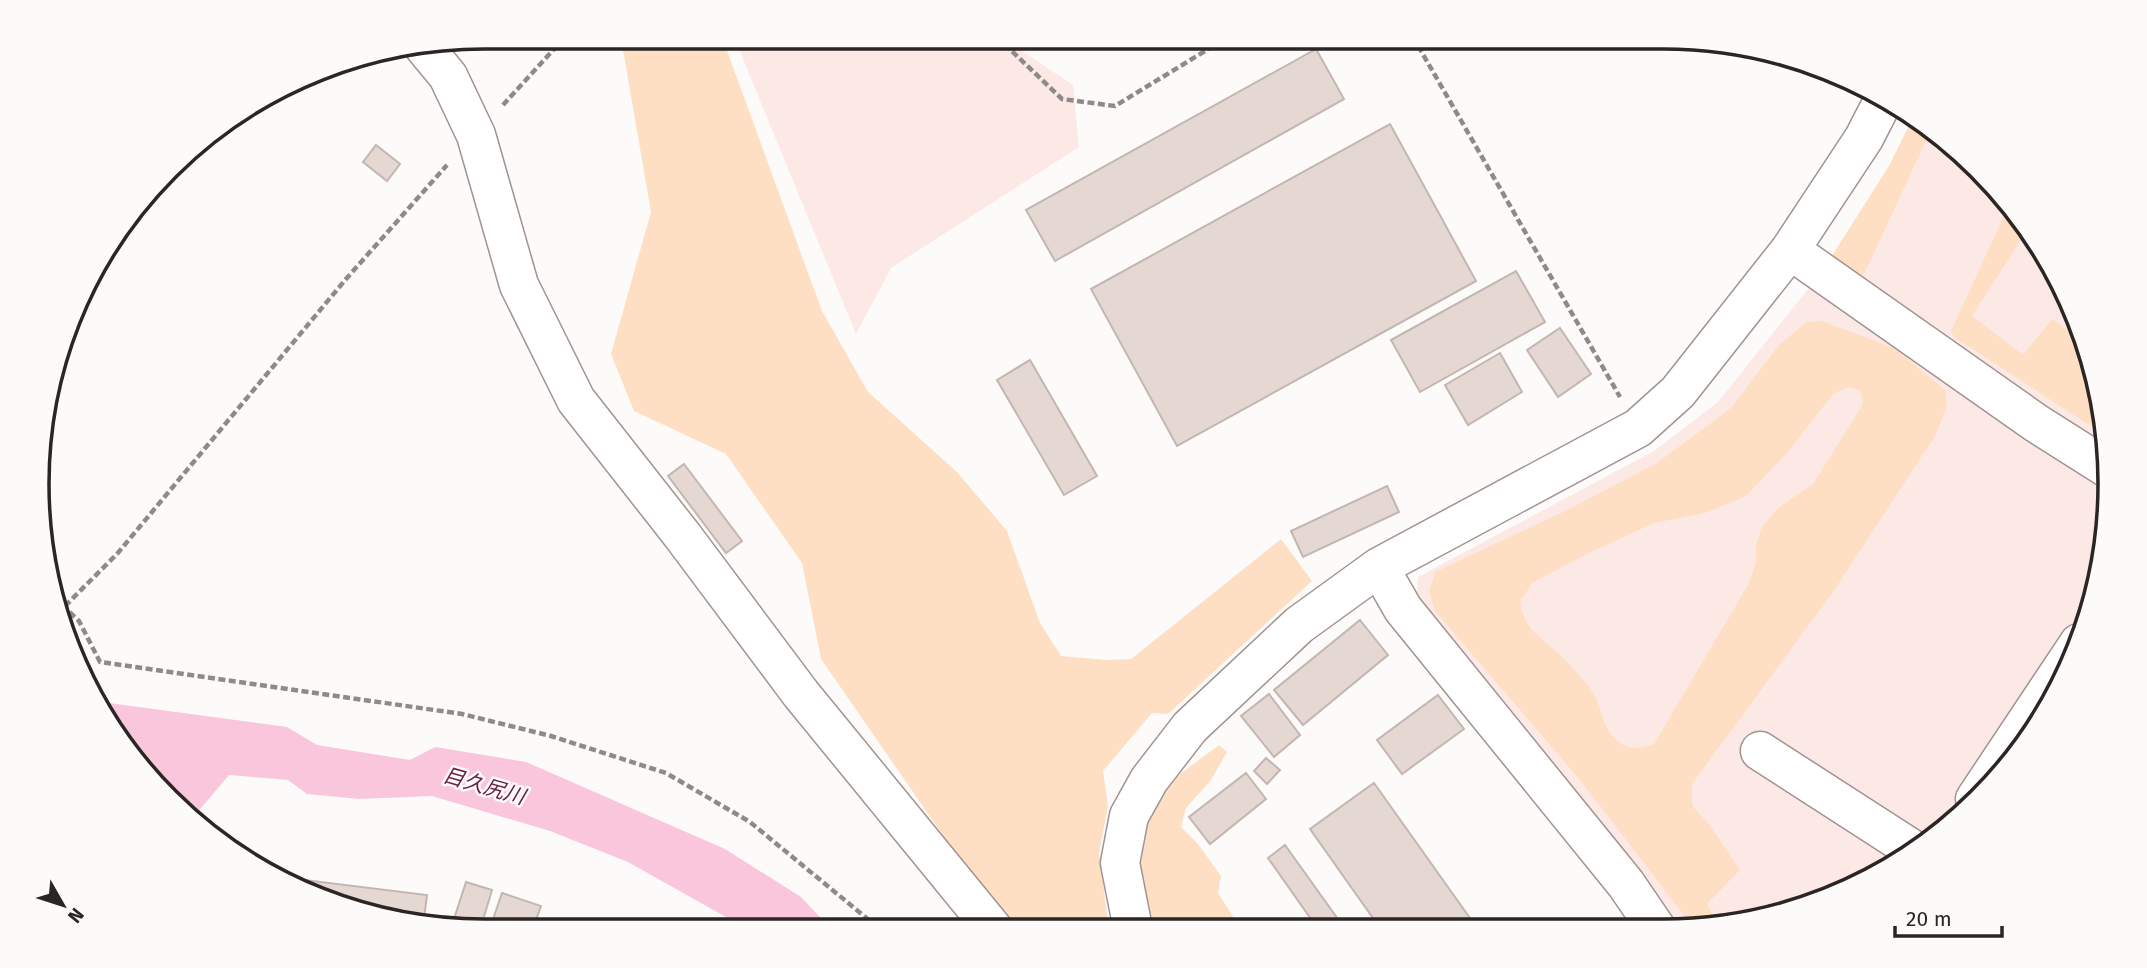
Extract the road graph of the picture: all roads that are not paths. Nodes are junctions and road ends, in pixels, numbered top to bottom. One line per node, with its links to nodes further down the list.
1 (429, 53): 10 (street)
2 (1880, 107): 3 (street)
3 (1790, 250): 4 (street); 5 (street)
4 (2097, 462)
5 (1379, 567): 11 (street); 12 (street)
6 (2041, 700): 7 (street)
7 (2011, 744)
8 (1760, 751): 9 (street)
9 (1906, 845)
10 (985, 919)
11 (1131, 919)
12 (1650, 919)

